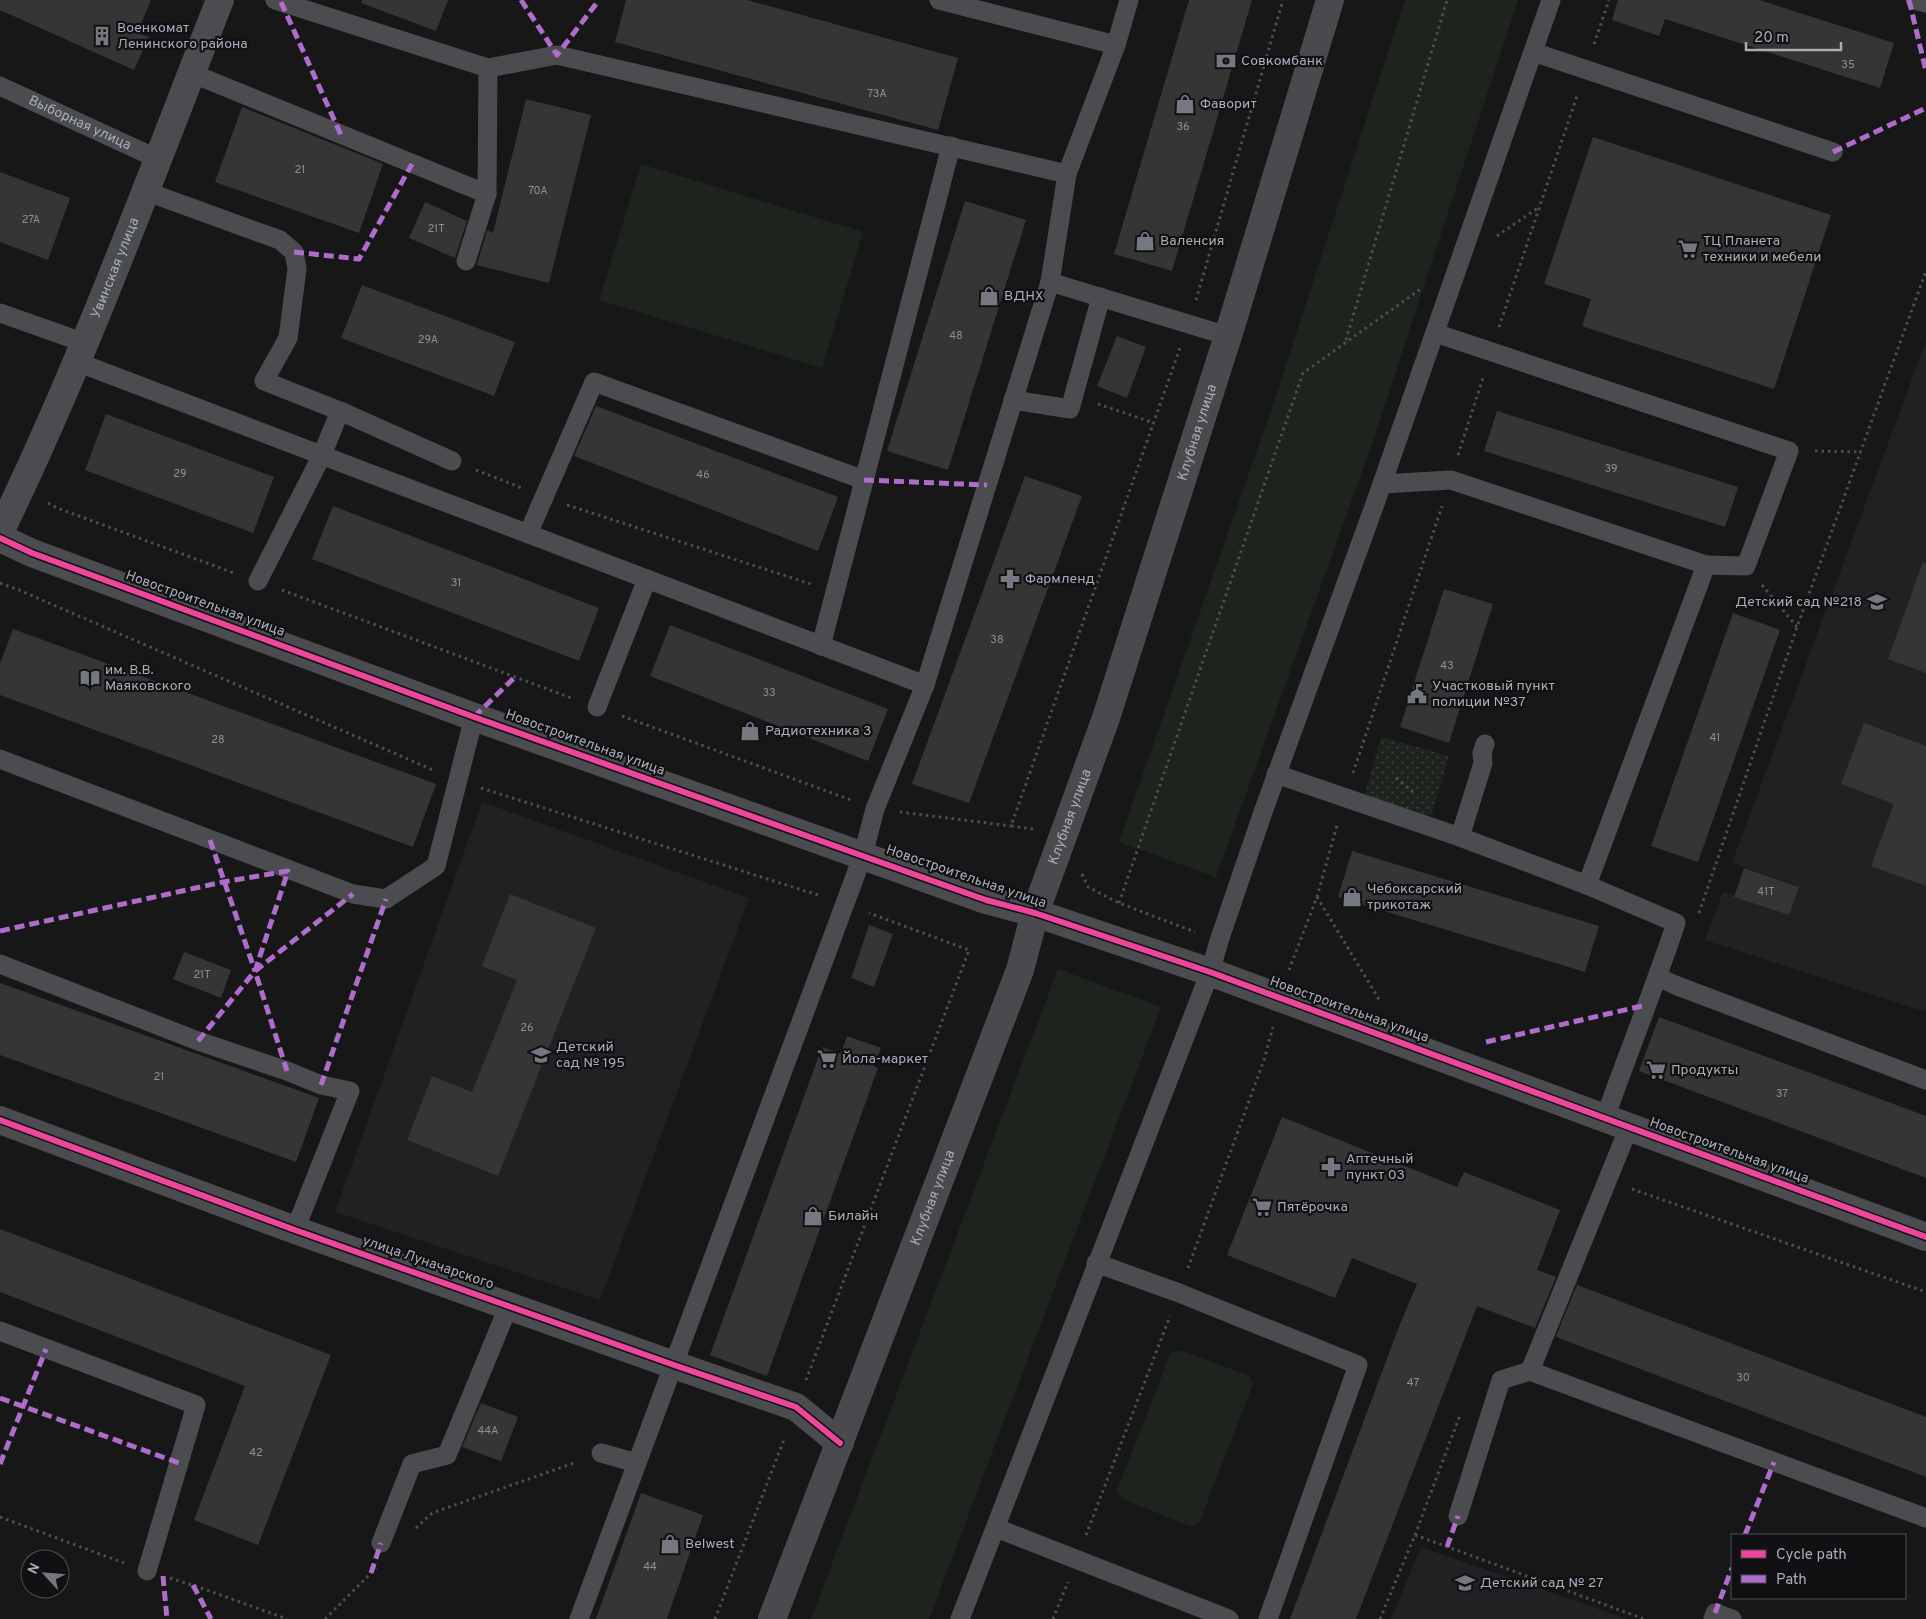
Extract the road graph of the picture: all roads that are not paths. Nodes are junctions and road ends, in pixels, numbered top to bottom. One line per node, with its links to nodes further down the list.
1 (220, 0): 12 (street, Увинская улица)
2 (275, 0): 11 (lane)
3 (939, 0): 9 (lane)
4 (1129, 0): 9 (lane)
5 (1330, 0): 25 (main road, Клубная улица)
6 (1551, 0): 10 (lane)
7 (1915, 0): 8 (lane)
8 (1926, 3)
9 (1116, 45): 17 (lane)
10 (1533, 52): 15 (lane); 24 (lane)
11 (488, 68): 14 (lane); 19 (lane)
12 (191, 73): 16 (street, Увинская улица); 19 (lane)
13 (0, 86): 16 (lane, Выборная улица)
14 (951, 146): 17 (lane); 31 (lane)
15 (1833, 152)
16 (158, 159): 18 (street, Увинская улица)
17 (1068, 174): 21 (lane)
18 (145, 191): 26 (street, Увинская улица); 28 (lane)
19 (487, 194): 20 (lane)
20 (466, 261)
21 (1050, 282): 22 (lane); 27 (lane)
22 (1100, 297): 25 (lane); 27 (lane)
23 (0, 313): 26 (lane)
24 (1435, 333): 32 (lane); 36 (lane)
25 (1228, 336): 49 (main road, Клубная улица)
26 (81, 352): 29 (lane); 33 (street, Увинская улица)
27 (1013, 400): 40 (lane)
28 (340, 411): 29 (lane); 30 (lane)
29 (322, 455): 34 (lane); 38 (lane)
30 (452, 461)
31 (864, 480): 34 (lane); 39 (lane)
32 (1382, 484): 36 (lane); 45 (lane)
33 (0, 532)
34 (528, 534): 37 (lane)
35 (0, 538): 42 (street, Новостроительная улица)
36 (1706, 565): 48 (lane)
37 (648, 579): 39 (lane); 41 (lane)
38 (258, 581)
39 (821, 646): 40 (lane)
40 (925, 685): 47 (lane)
41 (597, 707)
42 (474, 718): 44 (lane); 47 (street, Новостроительная улица)
43 (1485, 744): 46 (lane)
44 (0, 759)
45 (1276, 774): 46 (lane); 51 (lane)
46 (1460, 837): 48 (lane)
47 (863, 855): 49 (street, Новостроительная улица); 61 (lane)
48 (1587, 885): 52 (lane)
49 (1035, 913): 51 (street, Новостроительная улица); 63 (main road, Клубная улица)
50 (0, 964): 56 (lane)
51 (1210, 972): 55 (street, Новостроительная улица); 58 (lane)
52 (1658, 977): 53 (lane); 55 (lane)
53 (1926, 1080)
54 (0, 1120): 56 (street, улица Луначарского)
55 (1617, 1123): 57 (street, Новостроительная улица); 62 (lane)
56 (295, 1230): 59 (street, улица Луначарского)
57 (1926, 1237)
58 (1096, 1263): 68 (lane); 75 (lane)
59 (509, 1305): 61 (street, улица Луначарского); 69 (lane)
60 (0, 1331): 70 (lane)
61 (674, 1365): 63 (street, улица Луначарского); 65 (lane)
62 (1530, 1371): 66 (lane); 67 (lane)
63 (840, 1443): 72 (main road, Клубная улица)
64 (601, 1453): 65 (lane)
65 (636, 1463): 71 (lane)
66 (1458, 1516)
67 (1926, 1518)
68 (996, 1528): 73 (lane); 74 (lane)
69 (381, 1543)
70 (146, 1571)
71 (579, 1619)
72 (772, 1619)
73 (960, 1619)
74 (1229, 1619)
75 (1268, 1619)
76 (1713, 1619): 77 (lane)
77 (1732, 1619)

